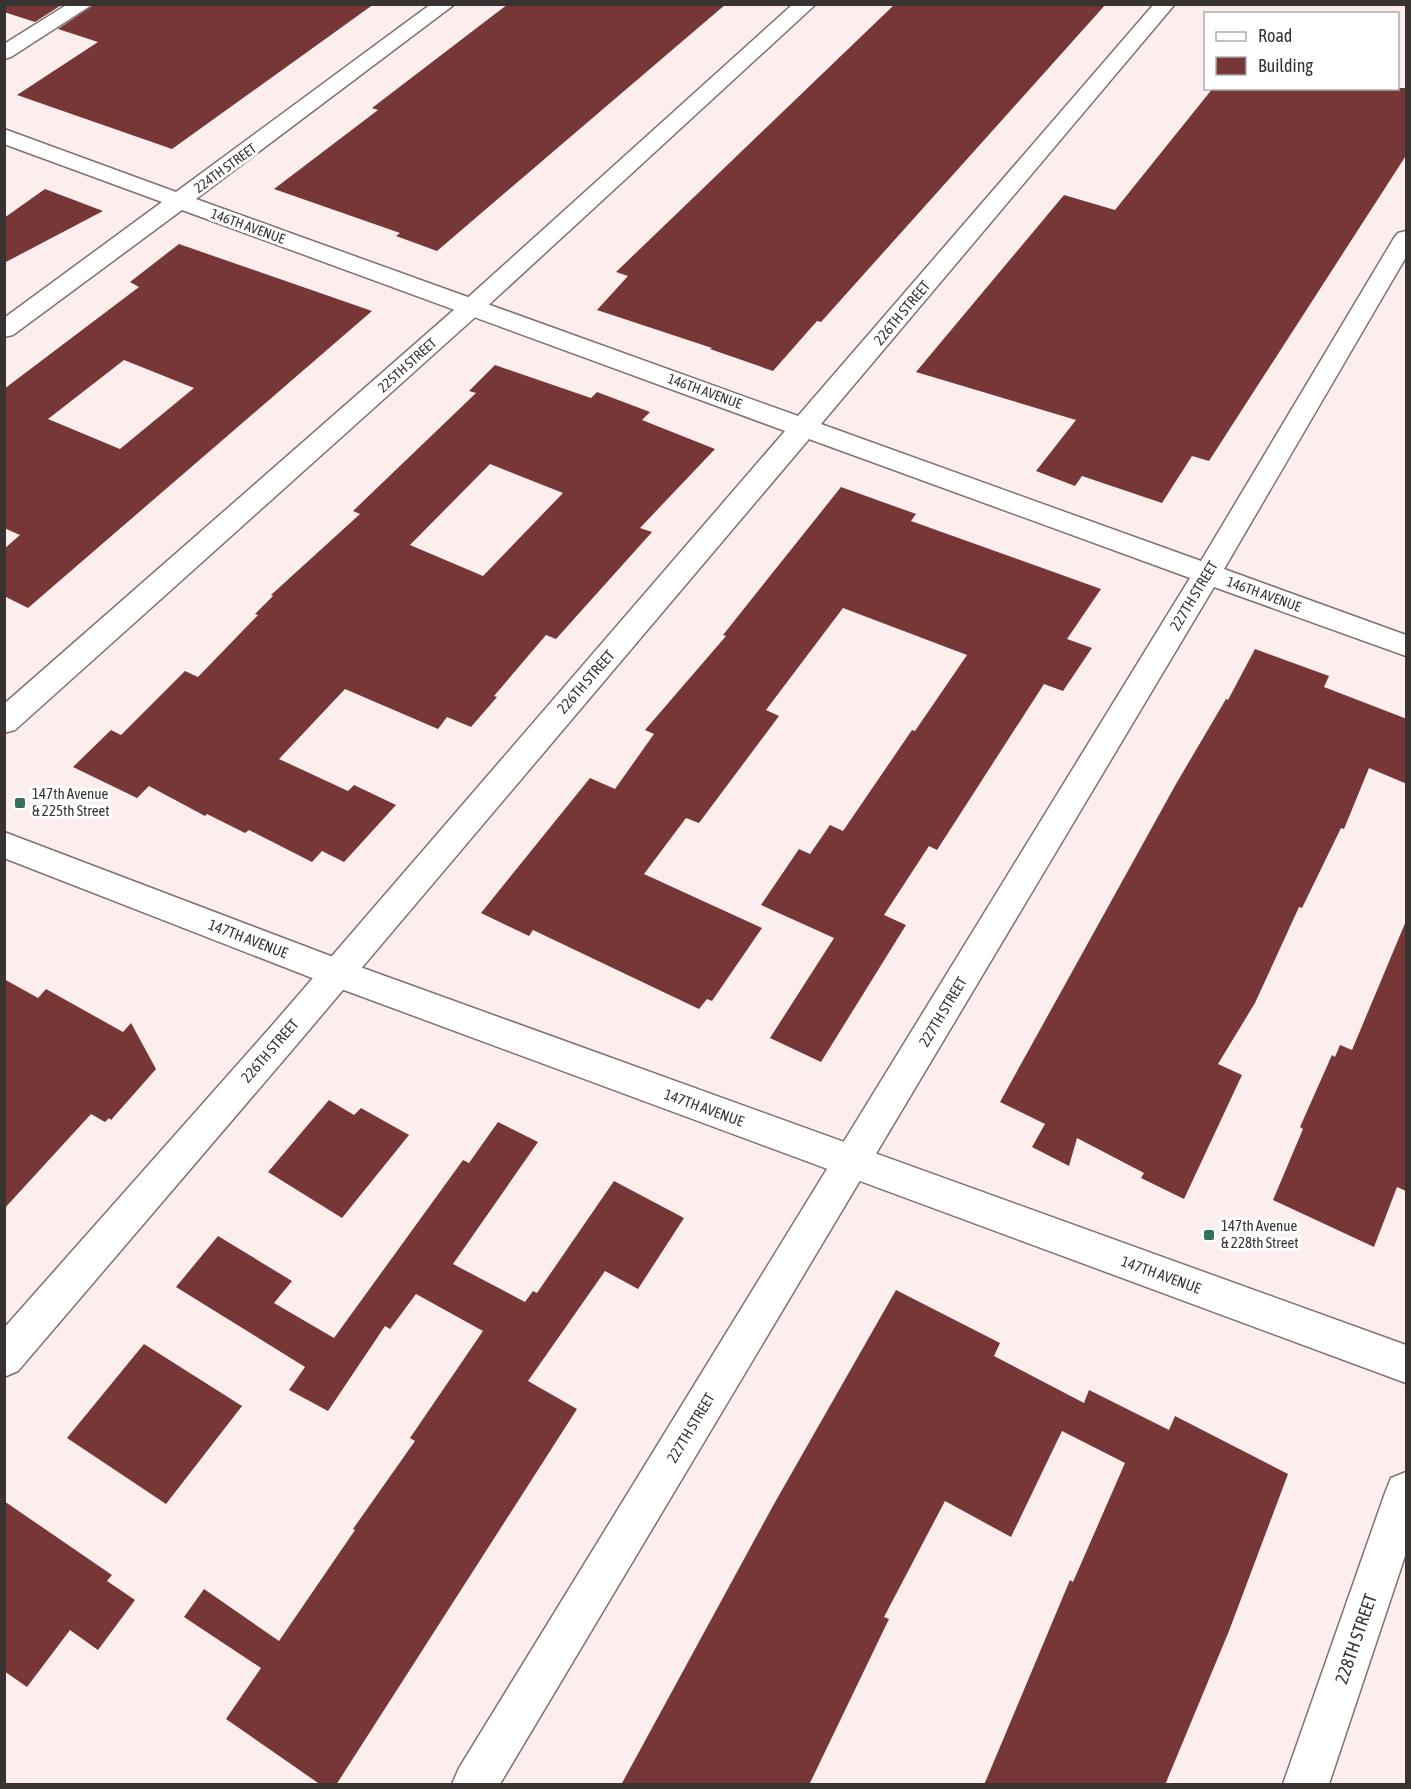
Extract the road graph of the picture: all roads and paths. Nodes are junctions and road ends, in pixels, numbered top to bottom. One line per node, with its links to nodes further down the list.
1 (83, 4): 5 (street)
2 (445, 4): 7 (street, 224TH STREET)
3 (806, 4): 9 (street, 225TH STREET)
4 (1165, 4): 11 (street, 226TH STREET)
5 (4, 53)
6 (4, 136): 7 (street, 146TH AVENUE)
7 (179, 201): 9 (street, 146TH AVENUE); 10 (street, 224TH STREET)
8 (1407, 238): 12 (street, 227TH STREET)
9 (473, 306): 11 (street, 146TH AVENUE); 14 (street, 225TH STREET)
10 (4, 330)
11 (805, 427): 12 (street, 146TH AVENUE); 16 (street, 226TH STREET)
12 (1208, 573): 13 (street, 146TH AVENUE); 17 (street, 227TH STREET)
13 (1407, 646)
14 (4, 722)
15 (4, 844): 16 (street, 147TH AVENUE)
16 (337, 973): 17 (street, 147TH AVENUE); 18 (street, 226TH STREET)
17 (852, 1163): 19 (street, 147TH AVENUE); 21 (street, 227TH STREET)
18 (4, 1358)
19 (1407, 1364)
20 (1407, 1493): 22 (street, 228TH STREET)
21 (475, 1785)
22 (1306, 1785)

